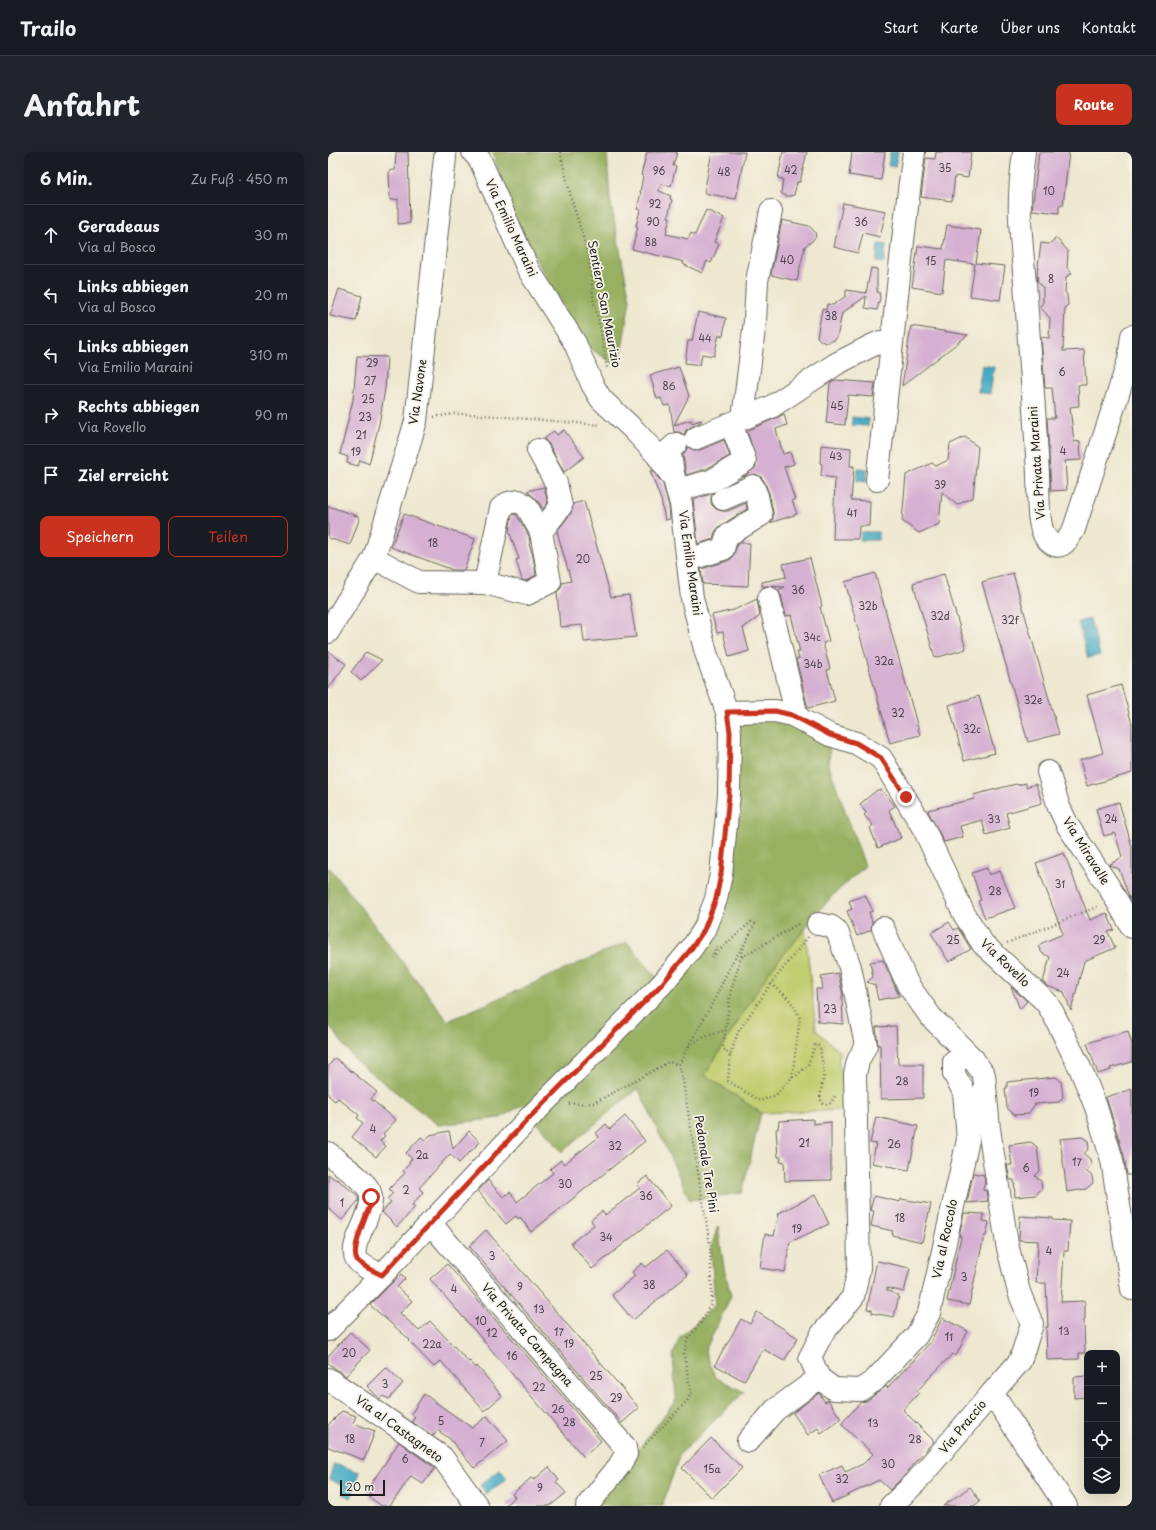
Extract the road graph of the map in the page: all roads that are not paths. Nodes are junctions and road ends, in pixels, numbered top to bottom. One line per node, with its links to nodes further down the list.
1 (472, 152): 13 (street, Via Emilio Maraini)
2 (914, 152): 7 (street)
3 (1024, 152): 6 (street, Via Privata Maraini)
4 (448, 154): 16 (street, Via Navone)
5 (771, 211): 8 (street)
6 (1132, 336)
7 (892, 342): 8 (street); 12 (street)
8 (737, 421): 9 (street); 13 (street)
9 (696, 438)
10 (673, 447): 13 (street, Via Emilio Maraini)
11 (538, 450): 15 (street)
12 (876, 480)
13 (675, 484): 17 (street, Via Emilio Maraini)
14 (723, 499): 17 (street)
15 (542, 532): 18 (street); 18 (street)
16 (374, 558): 18 (street); 20 (street, Via Navone)
17 (688, 560): 21 (street, Via Emilio Maraini)
18 (485, 584)
19 (769, 598): 22 (street)
20 (328, 632)
21 (727, 712): 22 (street, Via Rovello); 29 (street, Via Emilio Maraini)
22 (797, 717): 31 (street, Via Rovello)
23 (1048, 772): 25 (street, Via Miravalle)
24 (818, 924): 34 (street, Via al Roccolo)
25 (1132, 927)
26 (883, 928): 27 (street)
27 (973, 1059): 34 (street, Via al Roccolo); 35 (street)
28 (328, 1153): 30 (street)
29 (430, 1223): 30 (street, Via Emilio Maraini); 38 (street, Via Privata Campagna)
30 (382, 1275): 32 (street, Via Emilio Maraini)
31 (1132, 1289)
32 (328, 1330)
33 (328, 1378): 37 (street, Via al Castagneto)
34 (819, 1378): 36 (street)
35 (992, 1393): 39 (street, Via Praccio); 40 (street, Via Praccio)
36 (748, 1441)
37 (477, 1506)
38 (587, 1506)
39 (891, 1506)
40 (1066, 1506)

